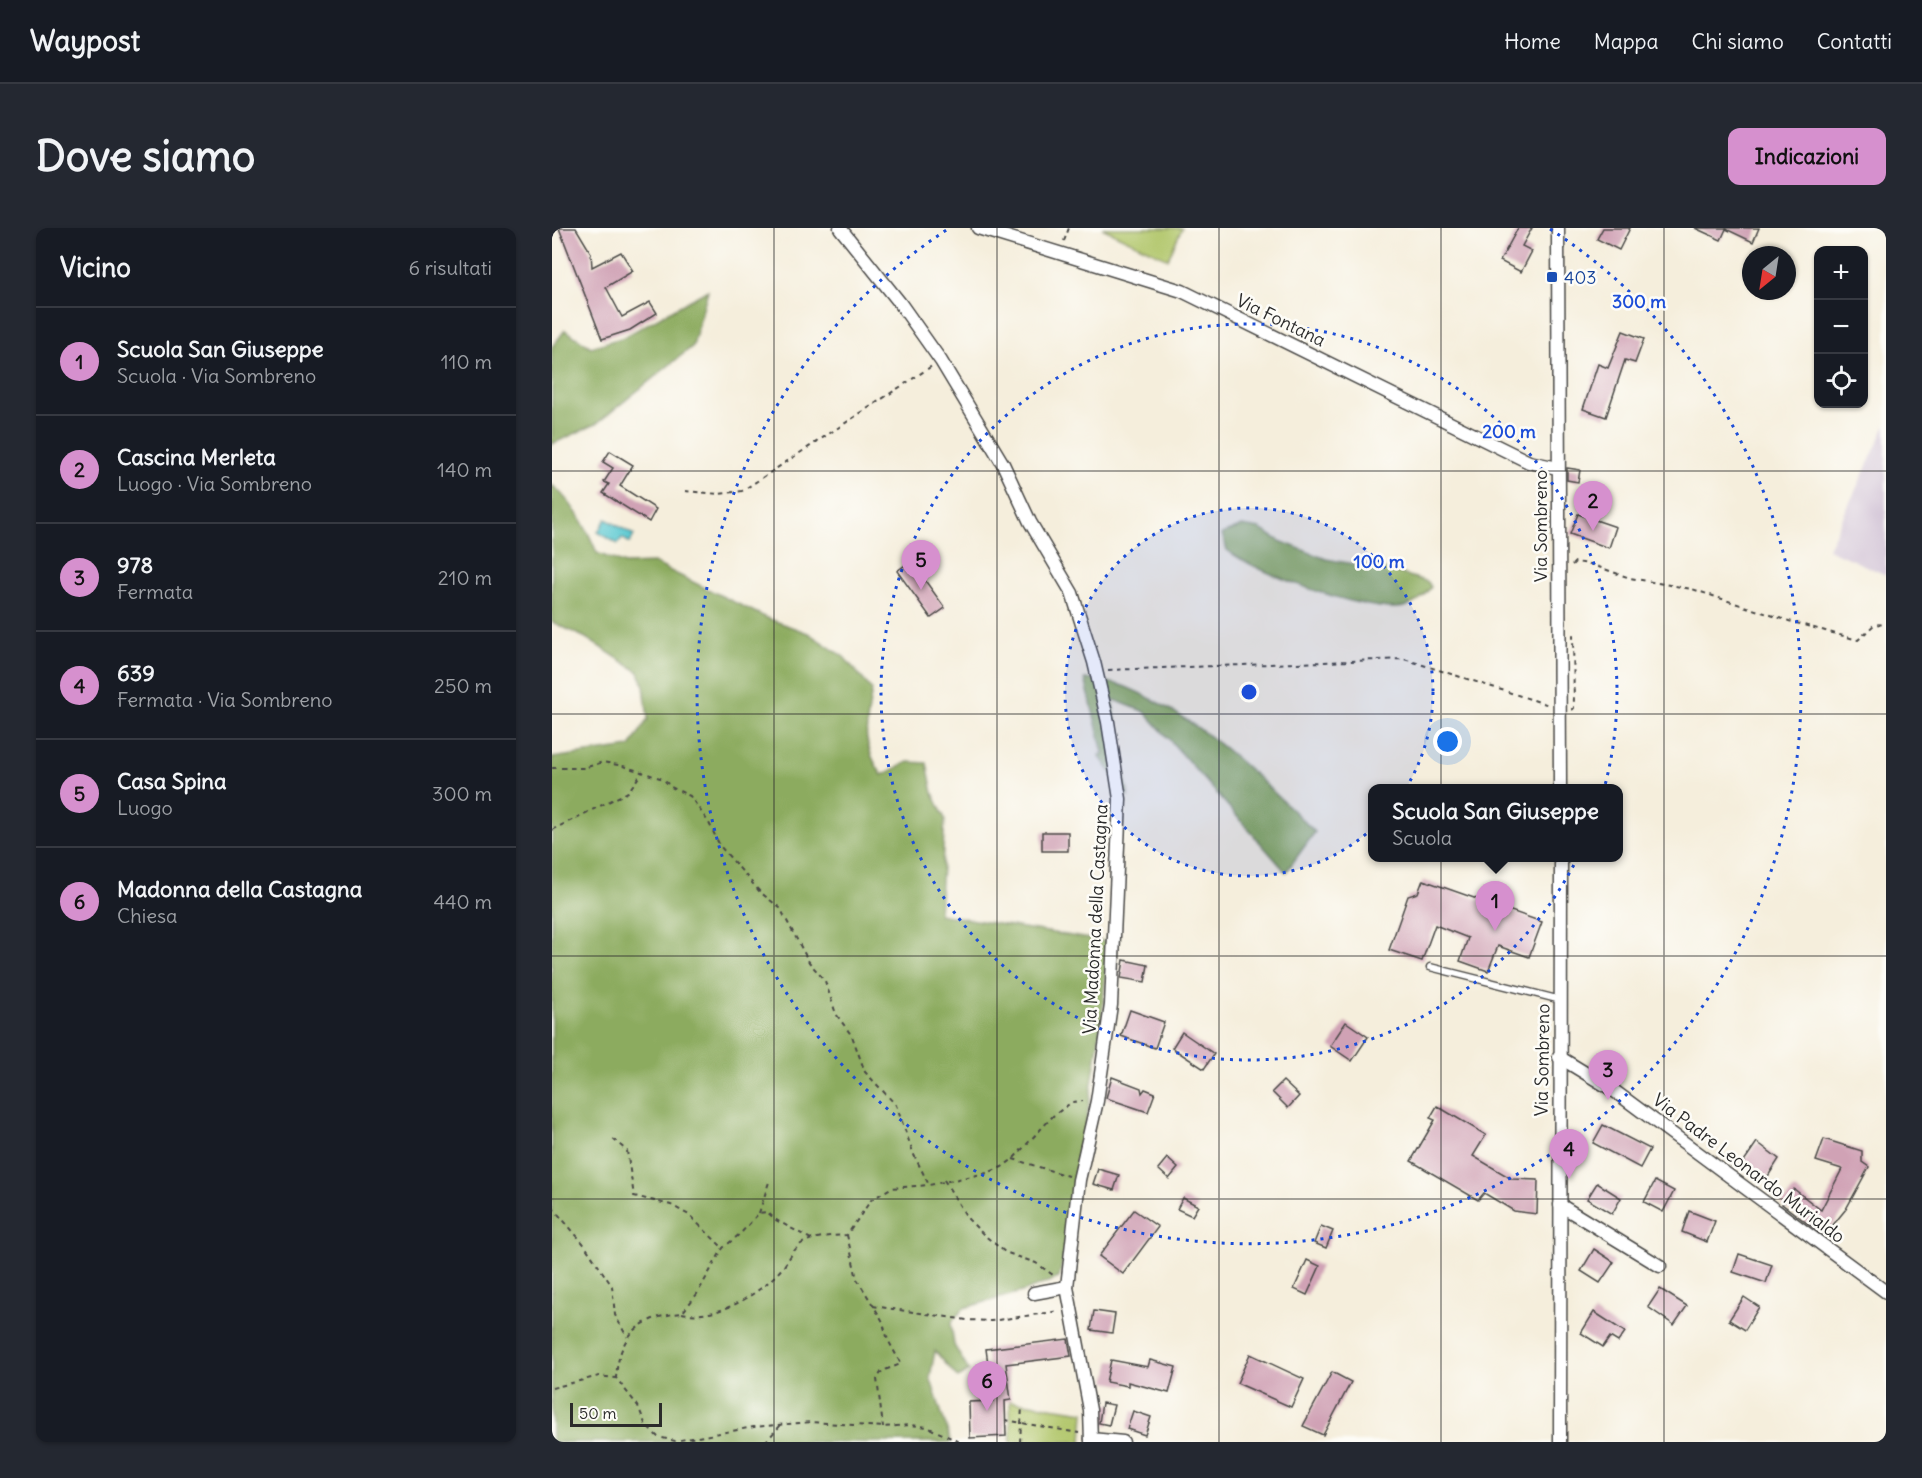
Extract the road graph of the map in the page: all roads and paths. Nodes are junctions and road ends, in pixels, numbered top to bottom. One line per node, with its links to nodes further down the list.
1 (840, 228): 6 (street, Via Madonna della Castagna)
2 (978, 228): 5 (street, Via Fontana)
3 (1069, 228): 5 (path)
4 (1558, 228): 7 (street, Via Sombreno)
5 (1061, 252): 7 (street, Via Fontana)
6 (941, 361): 8 (path); 12 (street, Via Madonna della Castagna)
7 (1558, 468): 13 (street, Via Sombreno)
8 (685, 491)
9 (1571, 567): 10 (path)
10 (1886, 625)
11 (1573, 626): 13 (path)
12 (1096, 674): 13 (path); 22 (street, Via Madonna della Castagna)
13 (1559, 708): 16 (street, Via Sombreno)
14 (552, 768): 15 (path)
15 (643, 771): 17 (path); 28 (path)
16 (1560, 784)
17 (552, 830)
18 (1561, 862): 20 (street, Via Sombreno)
19 (1430, 967): 20 (lane)
20 (1561, 1000): 21 (street, Via Sombreno)
21 (1559, 1057): 29 (street, Via Sombreno); 37 (street, Via Padre Leonardo Murialdo)
22 (1097, 1101): 24 (path); 27 (street, Via Madonna della Castagna)
23 (613, 1139): 34 (path)
24 (1013, 1159): 26 (path); 27 (path)
25 (770, 1179): 31 (path)
26 (944, 1180): 28 (path); 36 (path)
27 (1079, 1180): 36 (street, Via Madonna della Castagna)
28 (929, 1185): 32 (path)
29 (1560, 1205): 35 (street); 55 (street, Via Sombreno)
30 (552, 1207): 42 (path)
31 (759, 1213): 33 (path); 34 (path)
32 (847, 1235): 33 (path); 39 (path)
33 (811, 1239): 41 (path)
34 (723, 1248): 41 (path)
35 (1660, 1266)
36 (1067, 1283): 38 (street); 40 (street, Via Madonna della Castagna)
37 (1886, 1292)
38 (1034, 1293)
39 (873, 1306): 40 (path); 49 (path)
40 (1069, 1310): 50 (street, Via Madonna della Castagna)
41 (682, 1313): 42 (path)
42 (627, 1337): 43 (path)
43 (616, 1378): 44 (path); 48 (path)
44 (552, 1388)
45 (1022, 1406): 47 (path)
46 (1005, 1420): 47 (path)
47 (1022, 1423): 50 (path); 53 (path)
48 (781, 1425): 49 (path); 51 (path)
49 (883, 1427): 52 (path)
50 (1091, 1439): 54 (street)
51 (765, 1442)
52 (960, 1442)
53 (1020, 1442)
54 (1123, 1442)
55 (1560, 1442)

